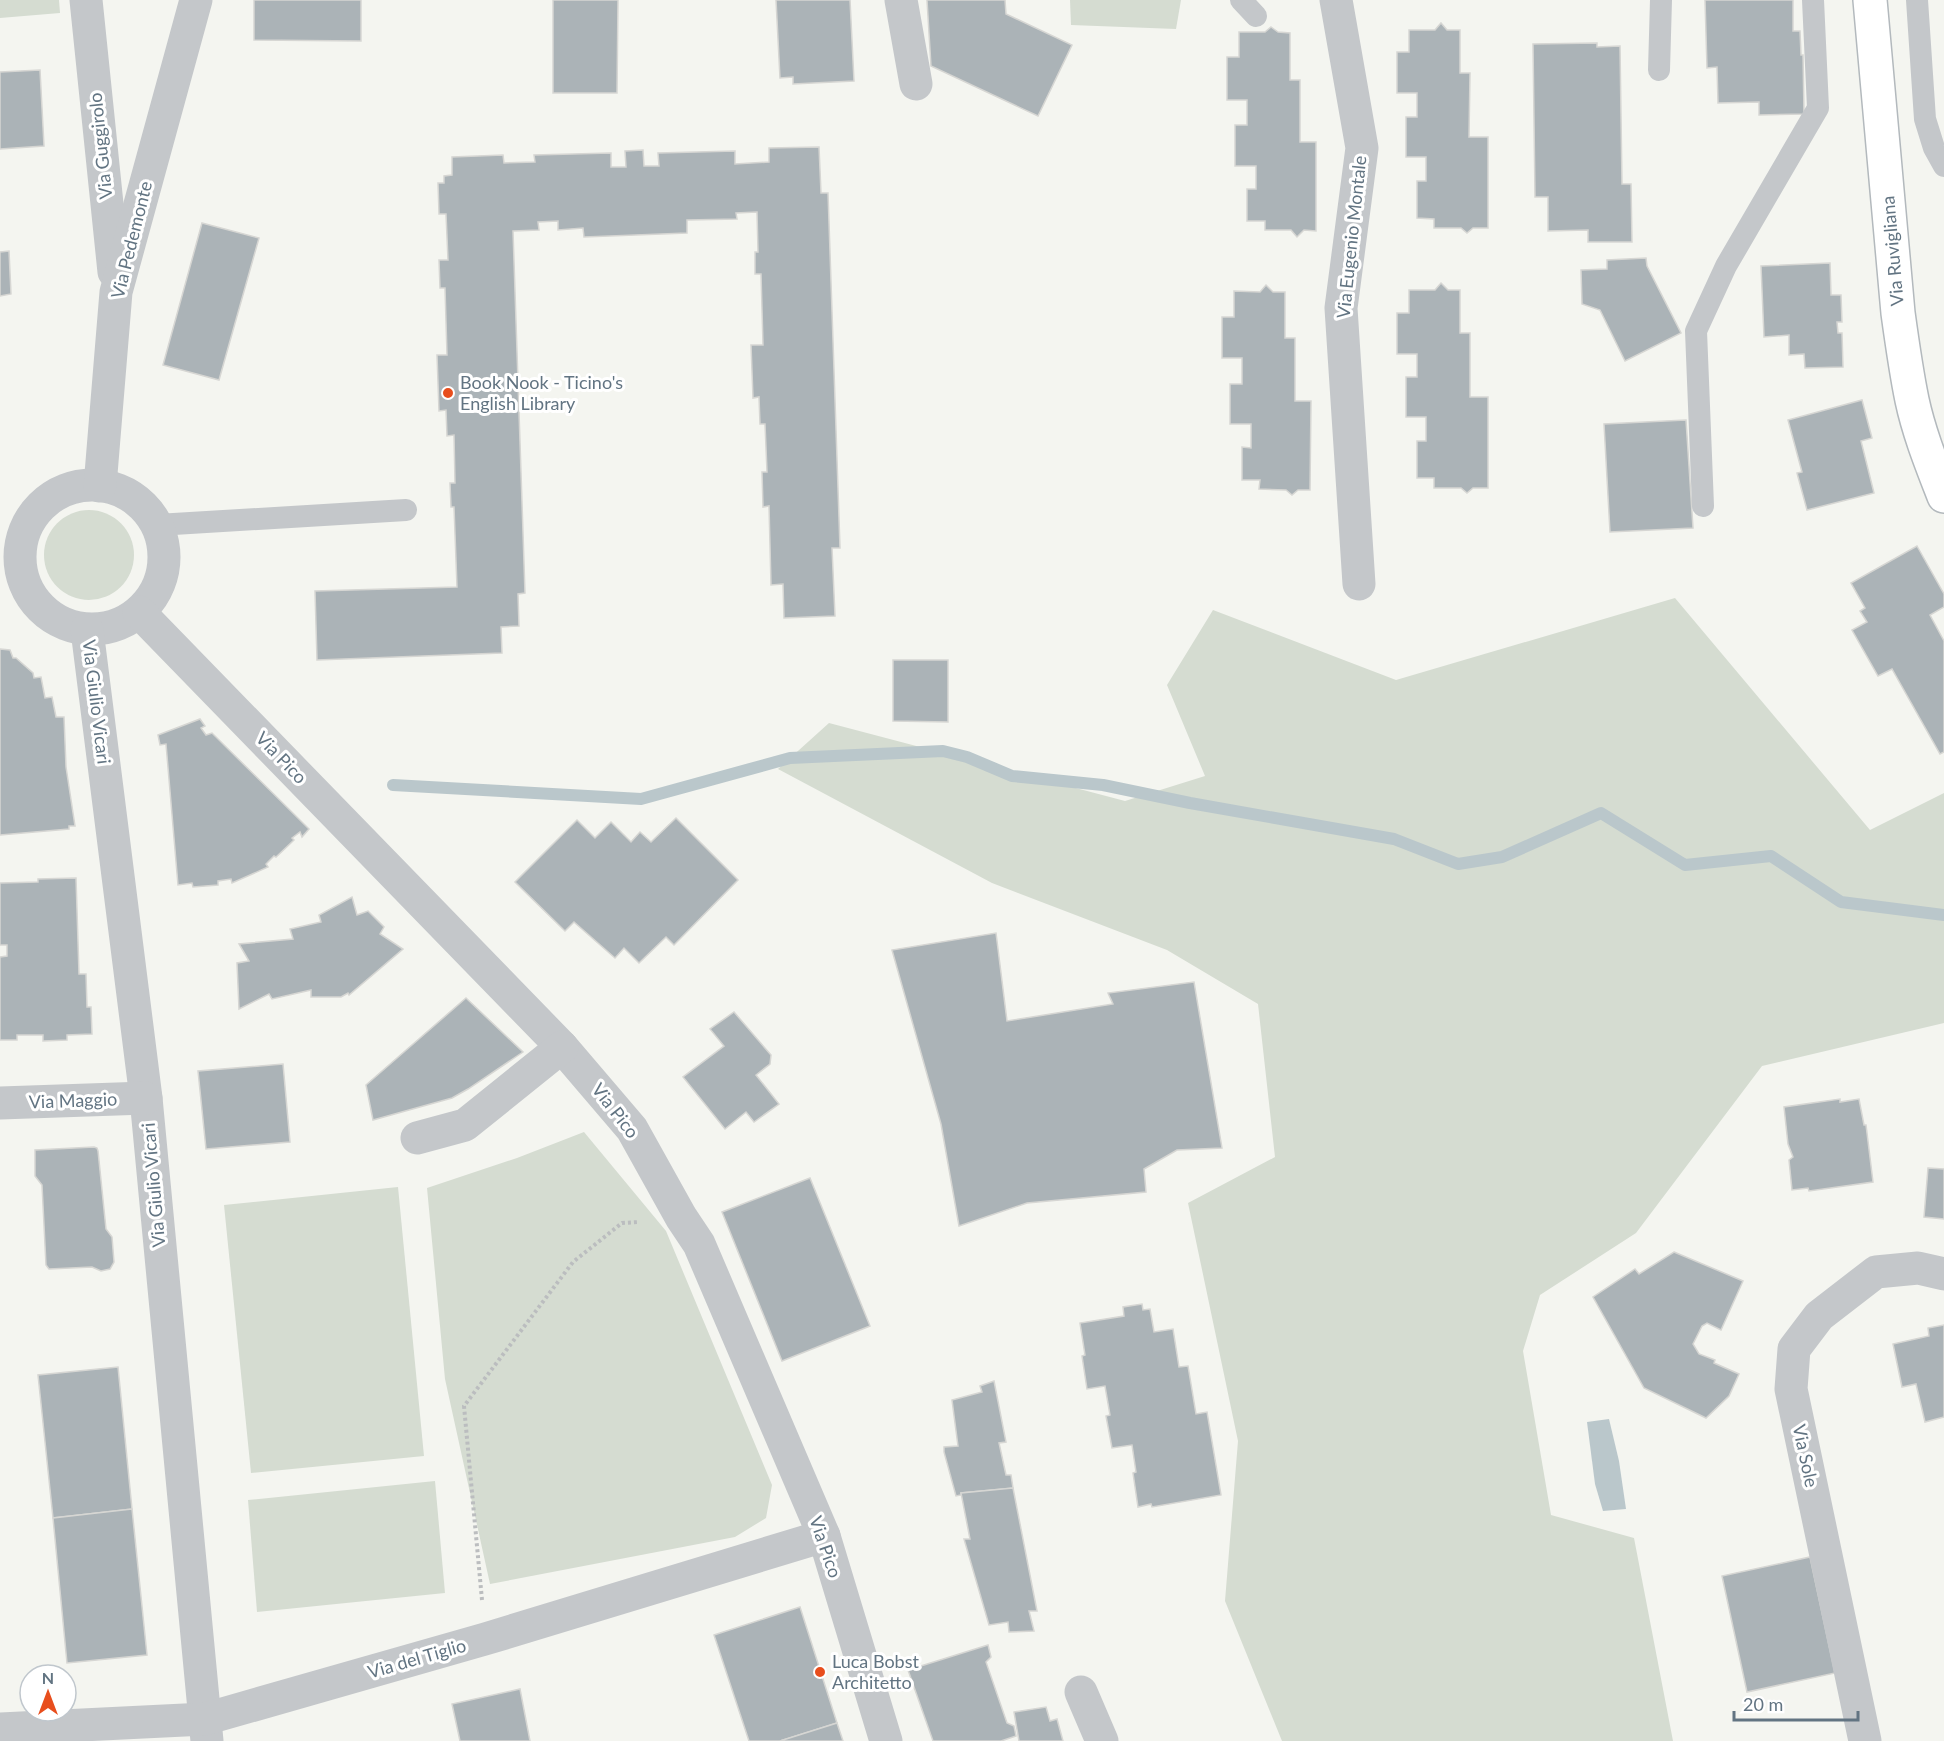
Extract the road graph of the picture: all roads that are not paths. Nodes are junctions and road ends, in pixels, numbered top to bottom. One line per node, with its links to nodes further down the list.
1 (87, 0): 12 (street, Via Guggirolo)
2 (196, 0): 12 (street, Via Pedemonte)
3 (901, 0): 10 (street)
4 (1336, 0): 20 (street, Via Eugenio Montale)
5 (1661, 0): 9 (lane)
6 (1813, 0): 16 (lane)
7 (1870, 0): 13 (main road, Via Ruvigliana)
8 (1917, 0): 11 (lane)
9 (1659, 70)
10 (916, 84)
11 (1944, 166)
12 (116, 292): 14 (street, Via Pedemonte)
13 (1936, 452): 15 (main road, Via Ruvigliana)
14 (100, 486): 18 (street); 19 (street)
15 (1944, 496)
16 (1703, 506)
17 (406, 510): 18 (lane)
18 (157, 525): 21 (street)
19 (10, 555): 22 (street)
20 (1359, 584)
21 (139, 612): 22 (street); 23 (street, Via Pico)
22 (87, 630): 24 (street, Via Giulio Vicari)
23 (562, 1047): 26 (street); 28 (street, Via Pico)
24 (146, 1098): 25 (street, Via Maggio); 31 (street, Via Giulio Vicari)
25 (0, 1103)
26 (417, 1138)
27 (1944, 1274): 34 (street, Via Sole)
28 (824, 1536): 31 (street, Via del Tiglio); 32 (street, Via Pico)
29 (1081, 1692): 33 (street)
30 (0, 1729): 31 (street, Via del Tiglio)
31 (206, 1730)
32 (886, 1741)
33 (1102, 1741)
34 (1865, 1741)

